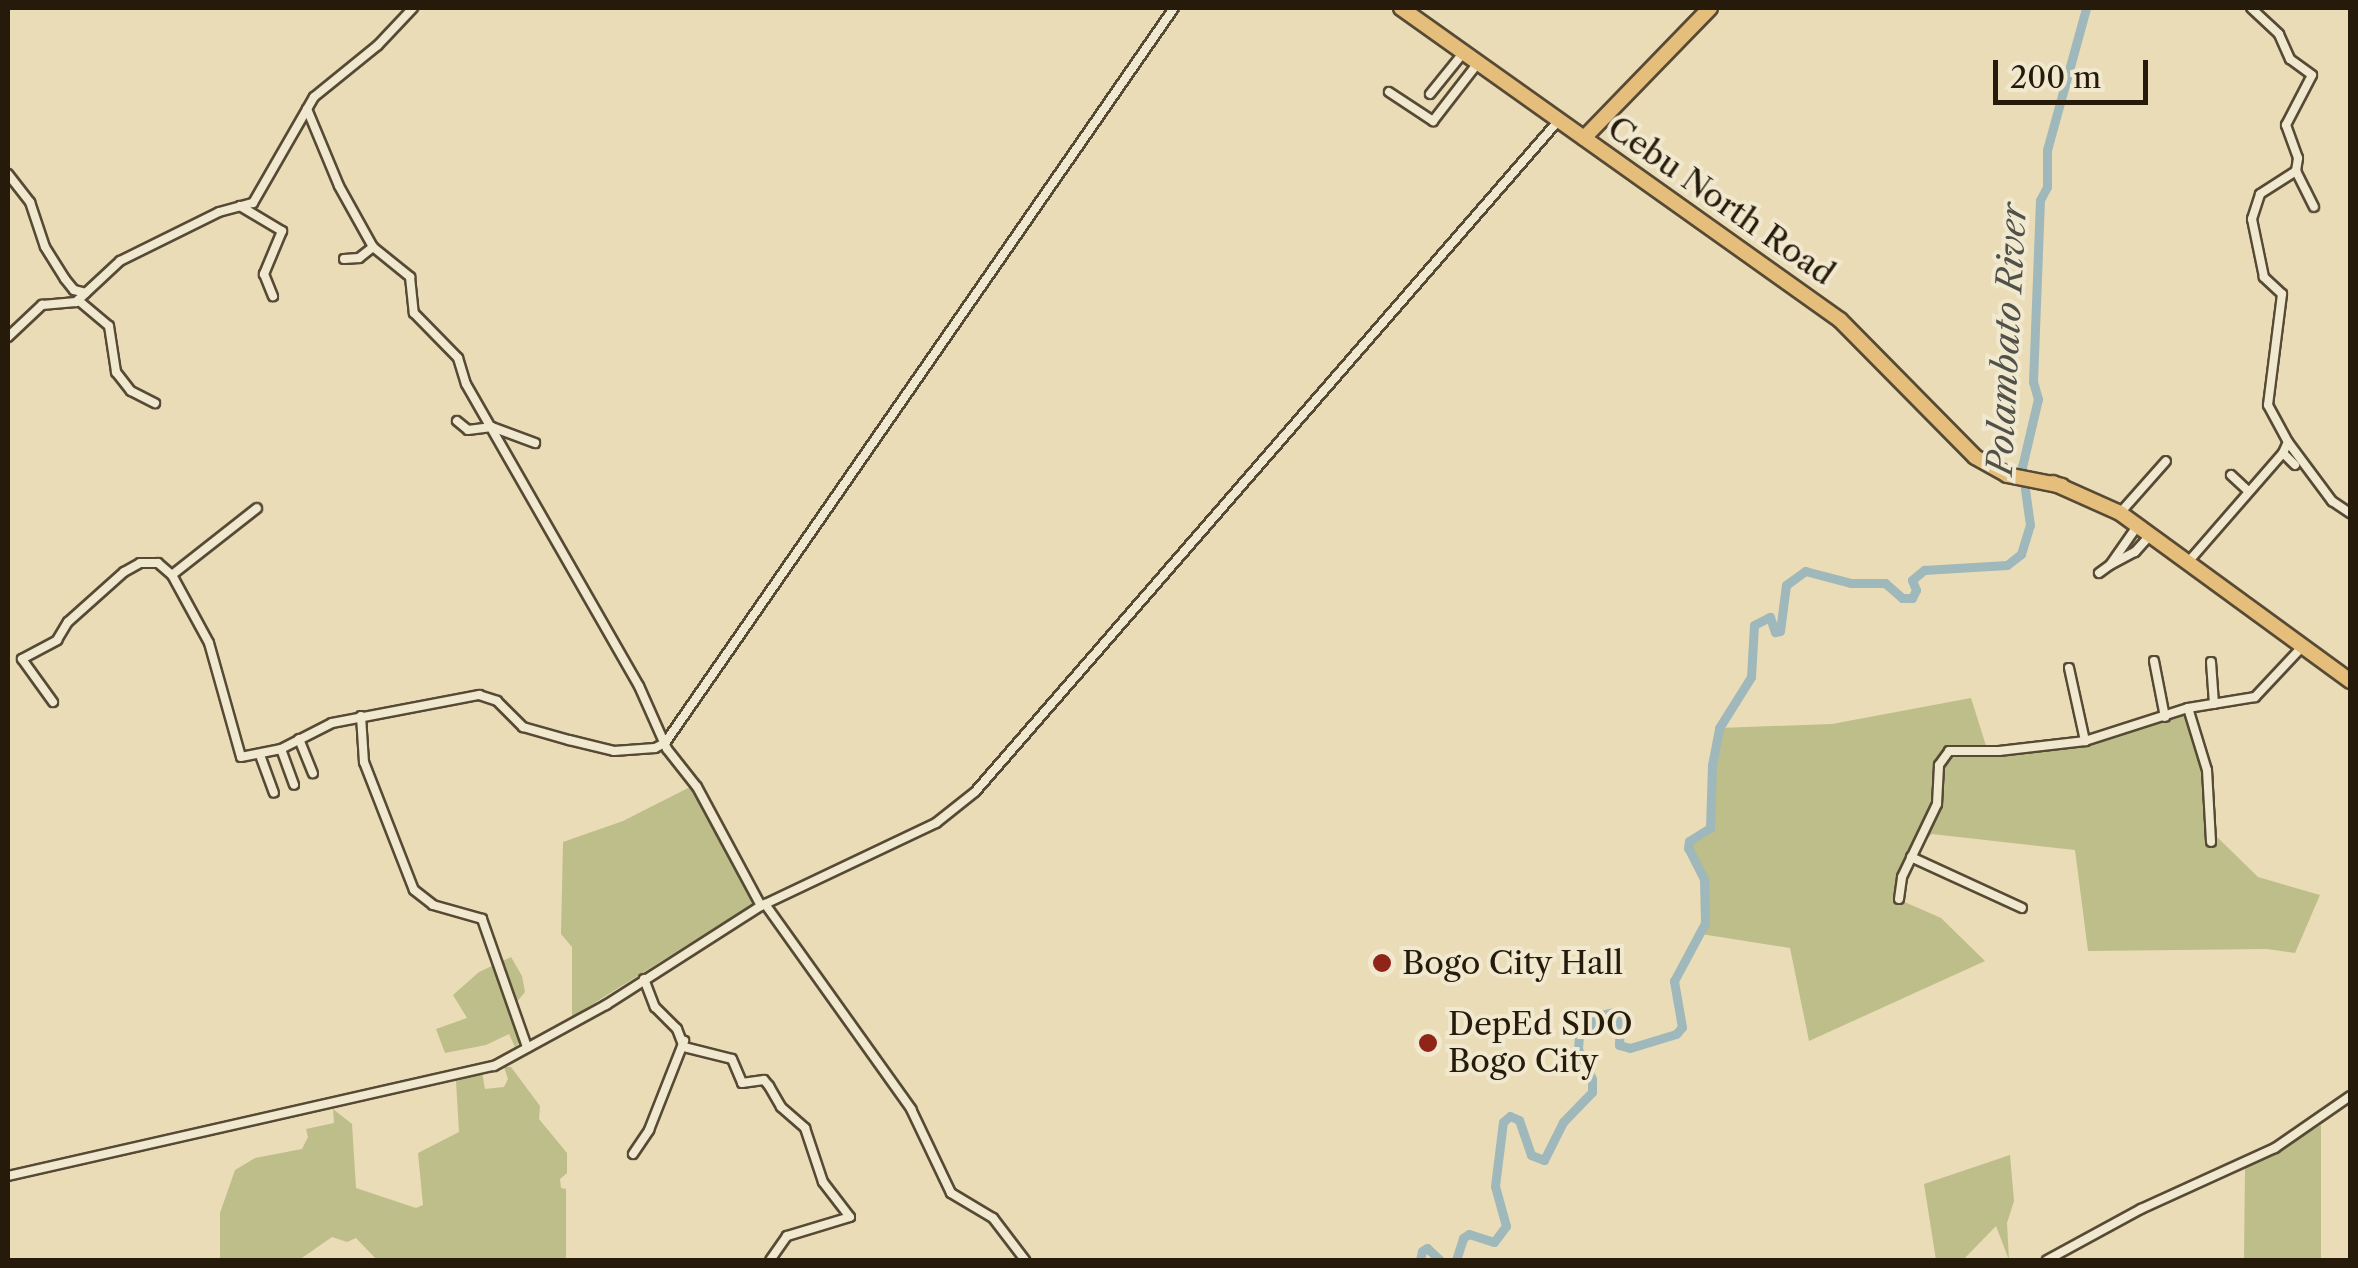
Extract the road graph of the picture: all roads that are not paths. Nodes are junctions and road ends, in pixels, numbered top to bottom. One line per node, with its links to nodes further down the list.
1 (413, 8): 10 (street)
2 (1174, 8): 52 (street)
3 (1401, 8): 6 (highway, Cebu North Road)
4 (1710, 8): 12 (highway)
5 (2250, 8): 13 (street)
6 (1464, 52): 7 (highway, Cebu North Road); 9 (street)
7 (1478, 63): 8 (street); 11 (highway, Cebu North Road)
8 (1390, 92)
9 (1430, 94)
10 (307, 108): 15 (street); 17 (street)
11 (1559, 120): 12 (highway, Cebu North Road); 61 (street)
12 (1584, 138): 33 (highway, Cebu North Road)
13 (2296, 171): 16 (street); 25 (street)
14 (8, 174): 19 (street)
15 (240, 206): 19 (street); 20 (street)
16 (2314, 207)
17 (373, 248): 18 (street); 24 (street)
18 (344, 259)
19 (82, 296): 21 (street); 22 (street)
20 (273, 296)
21 (8, 337)
22 (155, 403)
23 (457, 421): 24 (street)
24 (492, 427): 26 (street); 52 (street)
25 (2288, 442): 27 (street); 34 (street)
26 (535, 443)
27 (2284, 453): 29 (street); 31 (street)
28 (2166, 461): 33 (street)
29 (2295, 465)
30 (2230, 475): 31 (street)
31 (2248, 491): 36 (street)
32 (257, 508): 39 (street)
33 (2120, 513): 35 (highway, Cebu North Road)
34 (2350, 513)
35 (2144, 529): 36 (highway, Cebu North Road); 37 (street); 37 (street)
36 (2188, 561): 40 (highway, Cebu North Road)
37 (2110, 565): 38 (street)
38 (2099, 574)
39 (172, 575): 45 (street); 54 (street)
40 (2302, 646): 44 (highway, Cebu North Road); 46 (street)
41 (2154, 661): 48 (street)
42 (2211, 662): 46 (street)
43 (2069, 668): 51 (street)
44 (2350, 681)
45 (53, 702)
46 (2214, 704): 47 (street)
47 (2188, 708): 48 (street); 58 (street)
48 (2165, 716): 51 (street)
49 (362, 721): 50 (street); 52 (street); 65 (street)
50 (299, 739): 53 (street); 55 (street)
51 (2085, 741): 59 (street)
52 (665, 743): 61 (street)
53 (280, 750): 54 (street); 56 (street)
54 (260, 755): 57 (street)
55 (313, 772)
56 (294, 785)
57 (274, 792)
58 (2211, 842)
59 (1912, 856): 60 (street); 62 (street)
60 (1898, 900)
61 (763, 905): 63 (street); 70 (street)
62 (2022, 908)
63 (644, 979): 64 (street); 65 (street)
64 (684, 1040): 67 (street); 69 (street)
65 (527, 1047): 68 (street)
66 (2350, 1096): 71 (street)
67 (632, 1154)
68 (8, 1176)
69 (770, 1260)
70 (1025, 1260)
71 (2047, 1260)

